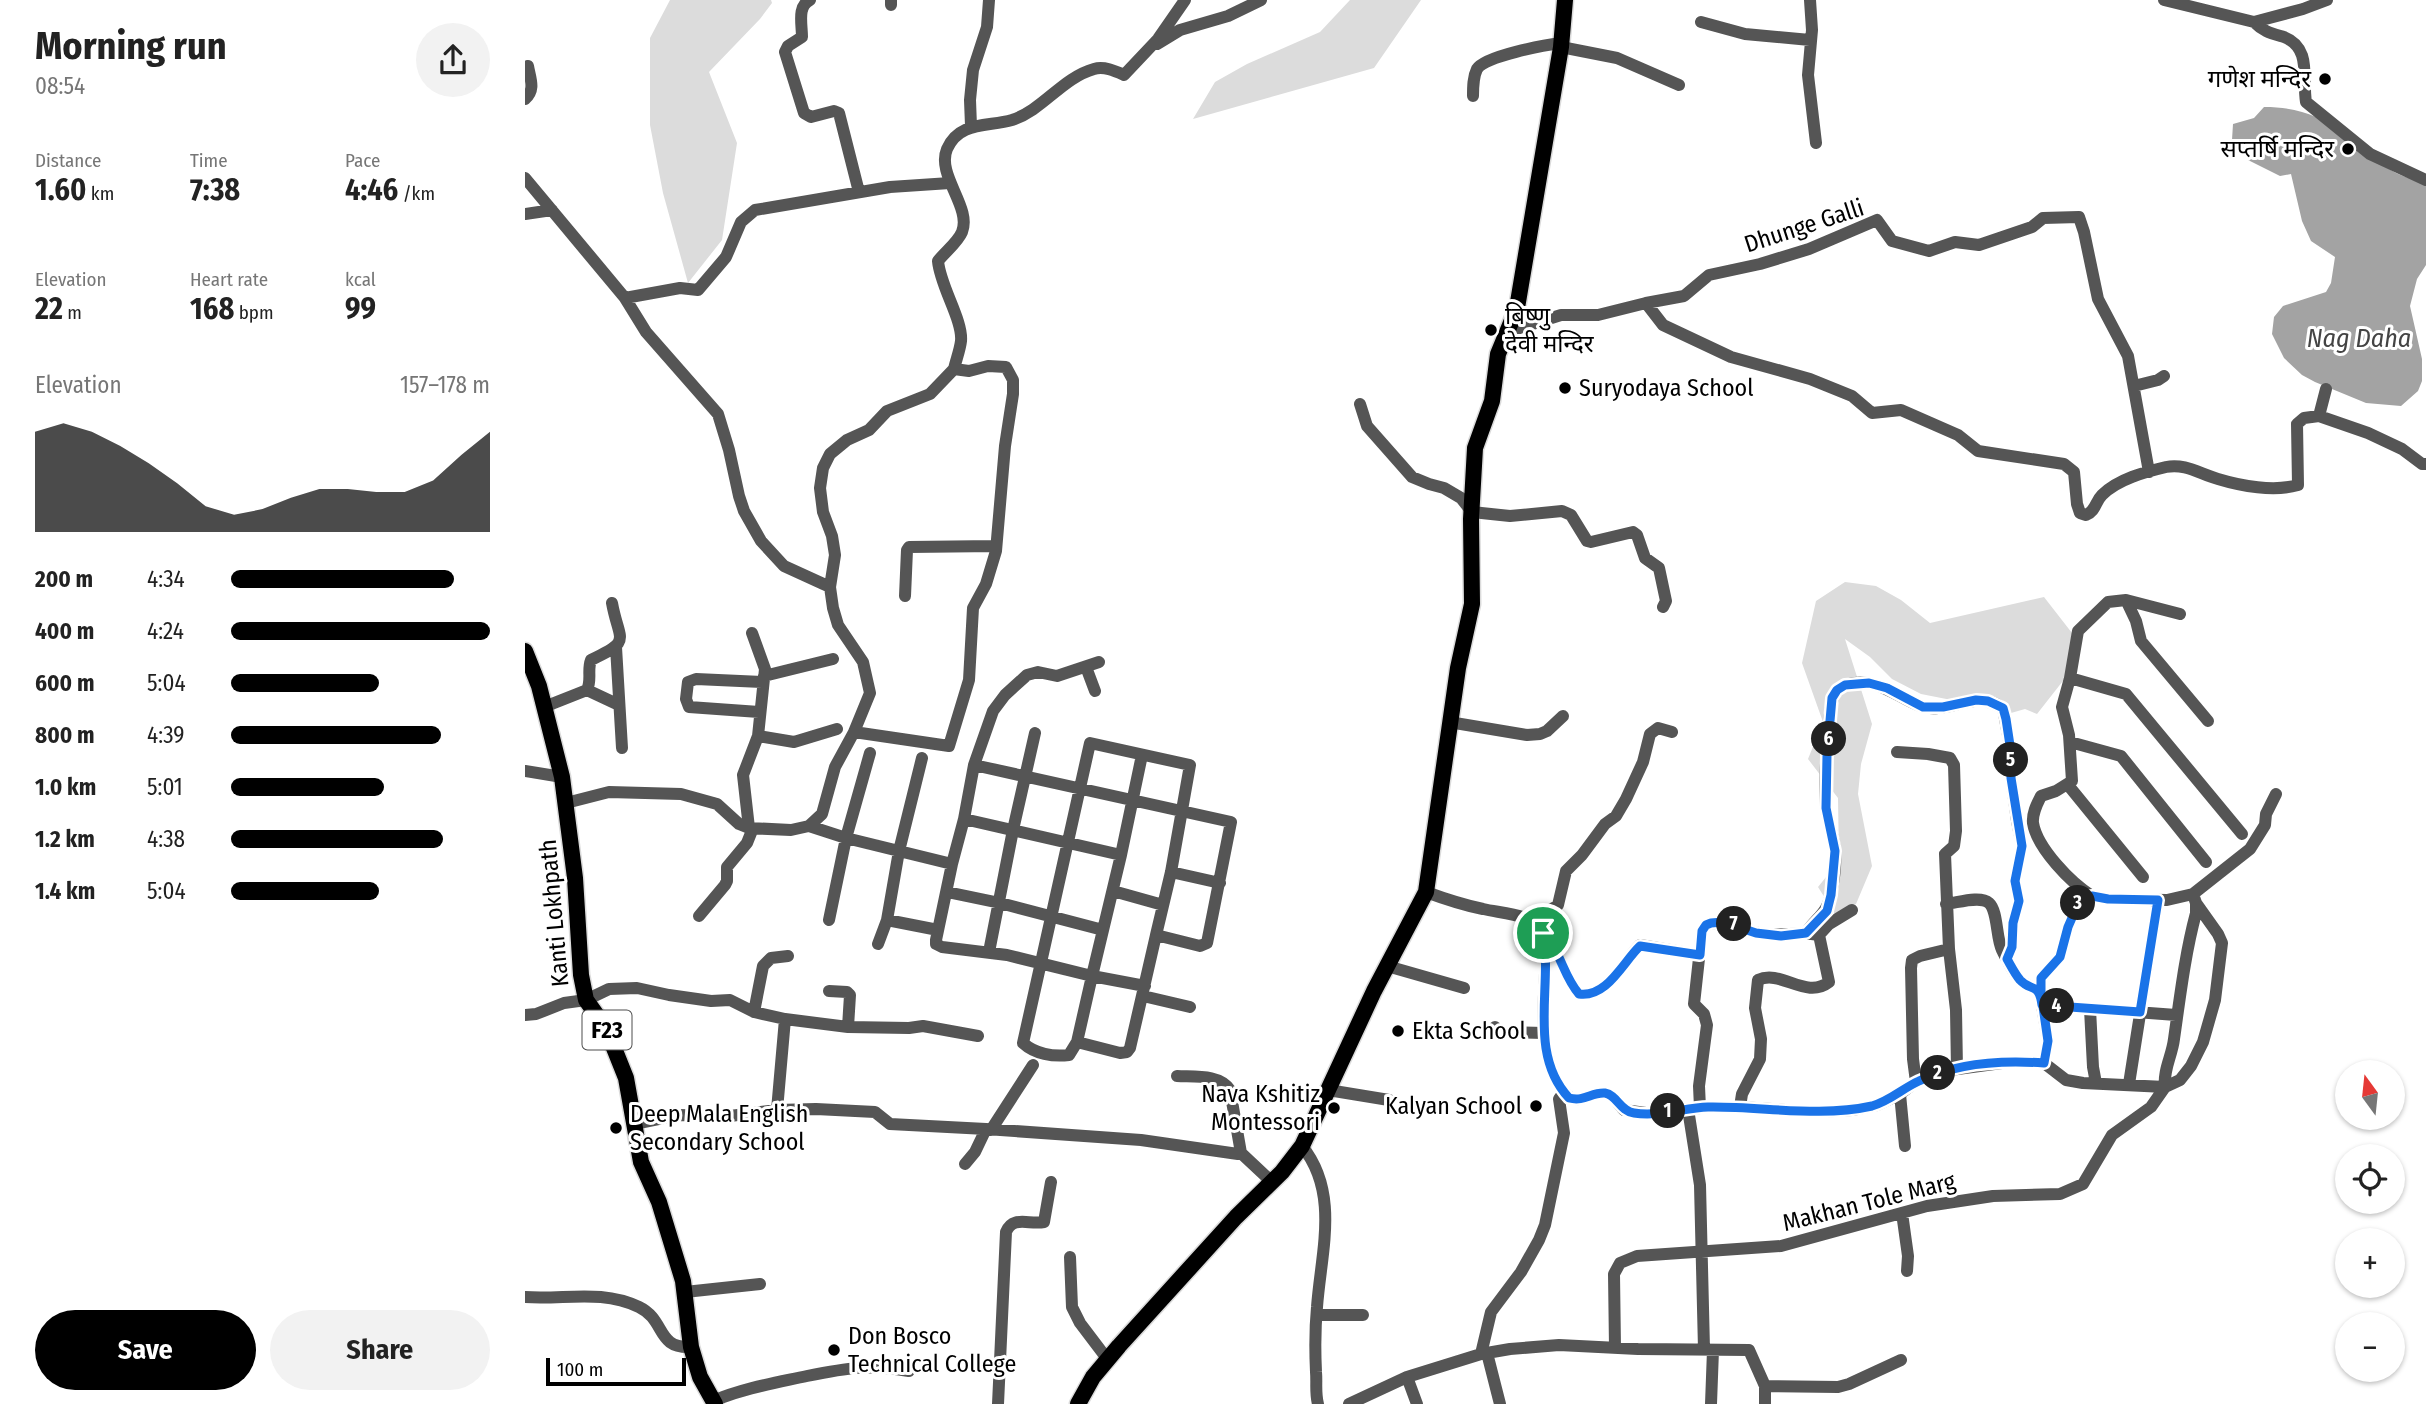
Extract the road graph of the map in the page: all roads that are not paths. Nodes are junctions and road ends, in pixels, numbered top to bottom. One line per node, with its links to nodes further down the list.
1 (810, 0): 23 (street)
2 (989, 0): 18 (street)
3 (1185, 0): 13 (street)
4 (1261, 0): 13 (street)
5 (1565, 0): 12 (main road)
6 (1810, 0): 11 (street)
7 (2164, 0): 10 (street)
8 (2327, 0): 10 (street)
9 (1701, 22): 11 (street)
10 (2254, 22): 21 (street)
11 (1810, 40): 19 (street)
12 (1561, 45): 15 (street); 16 (street); 28 (main road)
13 (1148, 50): 18 (street)
14 (528, 66): 17 (street)
15 (1678, 85)
16 (1473, 96)
17 (525, 99)
18 (971, 125): 22 (street)
19 (1816, 143)
20 (525, 178): 24 (street)
21 (2426, 180)
22 (950, 183): 23 (street); 29 (street)
23 (859, 192): 26 (street)
24 (552, 210): 25 (street); 26 (street)
25 (525, 214)
26 (625, 298): 39 (street)
27 (1646, 303): 28 (street); 31 (street, Dhunge Galli); 36 (street)
28 (1507, 331): 37 (main road)
29 (954, 369): 38 (street); 39 (street)
30 (2164, 376): 31 (street)
31 (2134, 386): 36 (street, Dhunge Galli)
32 (2326, 389): 34 (street)
33 (1360, 404): 37 (street)
34 (2319, 416): 35 (street); 36 (street)
35 (2426, 464)
36 (2149, 472)
37 (1472, 512): 43 (street); 60 (main road)
38 (996, 546): 40 (street); 62 (street)
39 (830, 587): 62 (street)
40 (905, 596)
41 (2126, 600): 44 (street); 51 (street); 59 (street)
42 (612, 603): 46 (street)
43 (1663, 607)
44 (2180, 614)
45 (752, 633): 52 (street)
46 (616, 647): 53 (street); 55 (street)
47 (833, 659): 52 (street)
48 (527, 660): 56 (main road, Kanti Lokhpath / F23)
49 (1099, 662): 50 (street)
50 (1086, 667): 54 (street); 72 (street)
51 (2070, 678): 66 (street); 86 (street)
52 (763, 679): 57 (street); 57 (street)
53 (587, 690): 55 (street); 56 (street)
54 (1095, 691)
55 (619, 705): 67 (street)
56 (544, 707): 75 (main road, Kanti Lokhpath / F23)
57 (759, 712): 65 (street)
58 (1563, 716): 60 (street)
59 (2207, 721)
60 (1449, 722): 98 (main road)
61 (837, 729): 65 (street)
62 (854, 733): 83 (street)
63 (1035, 733): 74 (street)
64 (1672, 733): 108 (street)
65 (758, 736): 84 (street)
66 (2070, 742): 76 (street); 91 (street)
67 (622, 748)
68 (1897, 752): 103 (street)
69 (870, 753): 87 (street)
70 (1142, 755): 77 (street); 79 (street); 81 (street)
71 (922, 758): 89 (street)
72 (974, 765): 74 (street); 82 (street)
73 (525, 771): 75 (street)
74 (1025, 776): 77 (street); 85 (street)
75 (562, 777): 80 (main road, Kanti Lokhpath / F23)
76 (2068, 785): 94 (street); 99 (street)
77 (1080, 788): 79 (street); 88 (street)
78 (2276, 794): 100 (street)
79 (1132, 799): 81 (street); 90 (street)
80 (566, 803): 84 (street); 129 (main road, Kanti Lokhpath / F23)
81 (1183, 811): 93 (street); 95 (street)
82 (964, 819): 85 (street); 92 (street)
83 (809, 826): 84 (street); 87 (street)
84 (751, 828): 106 (street)
85 (1013, 830): 88 (street); 102 (street)
86 (2242, 834)
87 (846, 838): 89 (street); 109 (street)
88 (1067, 842): 90 (street); 107 (street)
89 (899, 851): 92 (street); 110 (street)
90 (1121, 855): 96 (street)
91 (2206, 862)
92 (952, 864): 97 (street)
93 (1171, 872): 95 (street); 104 (street)
94 (2143, 877)
95 (1220, 883): 115 (street)
96 (1113, 891): 104 (street); 112 (street)
97 (947, 892): 102 (street); 111 (street)
98 (1426, 892): 108 (street); 123 (main road)
99 (2092, 896): 101 (street); 128 (street)
100 (2195, 898): 101 (street); 135 (street); 149 (street, Makhan Tole Marg)
101 (2158, 900): 133 (street)
102 (1000, 903): 107 (street); 118 (street)
103 (1946, 904): 117 (street); 121 (street)
104 (1163, 905): 115 (street)
105 (1852, 910): 114 (street)
106 (699, 916)
107 (1050, 916): 112 (street); 122 (street)
108 (1526, 918): 113 (street)
109 (829, 920)
110 (887, 920): 111 (street); 116 (street)
111 (938, 930): 118 (street)
112 (1103, 930): 124 (street)
113 (1543, 933): 119 (street); 139 (street)
114 (1813, 934): 119 (street); 121 (street); 154 (street)
115 (1156, 935): 127 (street)
116 (878, 944)
117 (1949, 949): 144 (street); 146 (street)
118 (989, 952): 122 (street)
119 (1700, 955): 155 (street)
120 (788, 956): 132 (street)
121 (2007, 959): 128 (street)
122 (1040, 964): 124 (street); 141 (street)
123 (1387, 966): 125 (street); 150 (main road)
124 (1092, 976): 127 (street); 141 (street)
125 (1464, 988)
126 (829, 991): 137 (street)
127 (1144, 991): 130 (street); 141 (street)
128 (2041, 999): 131 (street); 142 (street)
129 (586, 1000): 132 (street); 134 (street); 157 (main road, Kanti Lokhpath / F23)
130 (1190, 1007)
131 (2090, 1010): 133 (street); 147 (street)
132 (754, 1012): 136 (street)
133 (2140, 1012): 135 (street); 148 (street)
134 (525, 1014)
135 (2176, 1015): 149 (street)
136 (785, 1019): 137 (street); 156 (street)
137 (848, 1027): 140 (street)
138 (1495, 1027): 139 (street)
139 (1545, 1033): 151 (street)
140 (978, 1036)
141 (1077, 1042)
142 (2044, 1063): 144 (street); 147 (street)
143 (1033, 1065): 158 (street)
144 (1957, 1069): 146 (street)
145 (1177, 1076): 161 (street)
146 (1916, 1082): 152 (street)
147 (2096, 1083): 148 (street)
148 (2129, 1084): 149 (street)
149 (2165, 1087): 165 (street, Makhan Tole Marg)
150 (1328, 1090): 153 (street); 159 (main road)
151 (1564, 1092): 155 (street); 177 (street)
152 (1900, 1094): 154 (street); 160 (street)
153 (1389, 1100)
154 (1740, 1107): 155 (street)
155 (1694, 1108): 166 (street)
156 (777, 1110): 157 (street); 158 (street)
157 (634, 1124): 170 (main road, Kanti Lokhpath / F23)
158 (989, 1129): 161 (street); 162 (street)
159 (1302, 1146): 164 (main road); 172 (street)
160 (1905, 1146)
161 (1241, 1153): 164 (street)
162 (965, 1164)
163 (1051, 1182): 185 (street)
164 (1272, 1182): 178 (main road)
165 (1902, 1213): 166 (street, Makhan Tole Marg); 168 (street)
166 (1700, 1252): 175 (street, Makhan Tole Marg); 176 (street)
167 (1070, 1257): 178 (street)
168 (1907, 1271)
169 (760, 1284): 170 (street)
170 (685, 1292): 174 (main road, Kanti Lokhpath / F23)
171 (525, 1297): 174 (street)
172 (1317, 1315): 173 (street); 187 (street)
173 (1363, 1315)
174 (691, 1347): 184 (main road, Kanti Lokhpath / F23)
175 (1615, 1348): 176 (street); 177 (street)
176 (1709, 1349): 182 (street); 191 (street)
177 (1484, 1353): 181 (street); 190 (street)
178 (1108, 1360): 186 (main road)
179 (1901, 1360): 182 (street)
180 (909, 1371): 184 (street)
181 (1407, 1377): 183 (street); 189 (street)
182 (1765, 1386): 192 (street)
183 (1371, 1399): 188 (street)
184 (714, 1403)
185 (998, 1404)
186 (1078, 1404)
187 (1318, 1404)
188 (1349, 1404)
189 (1417, 1404)
190 (1500, 1404)
191 (1711, 1404)
192 (1765, 1404)

